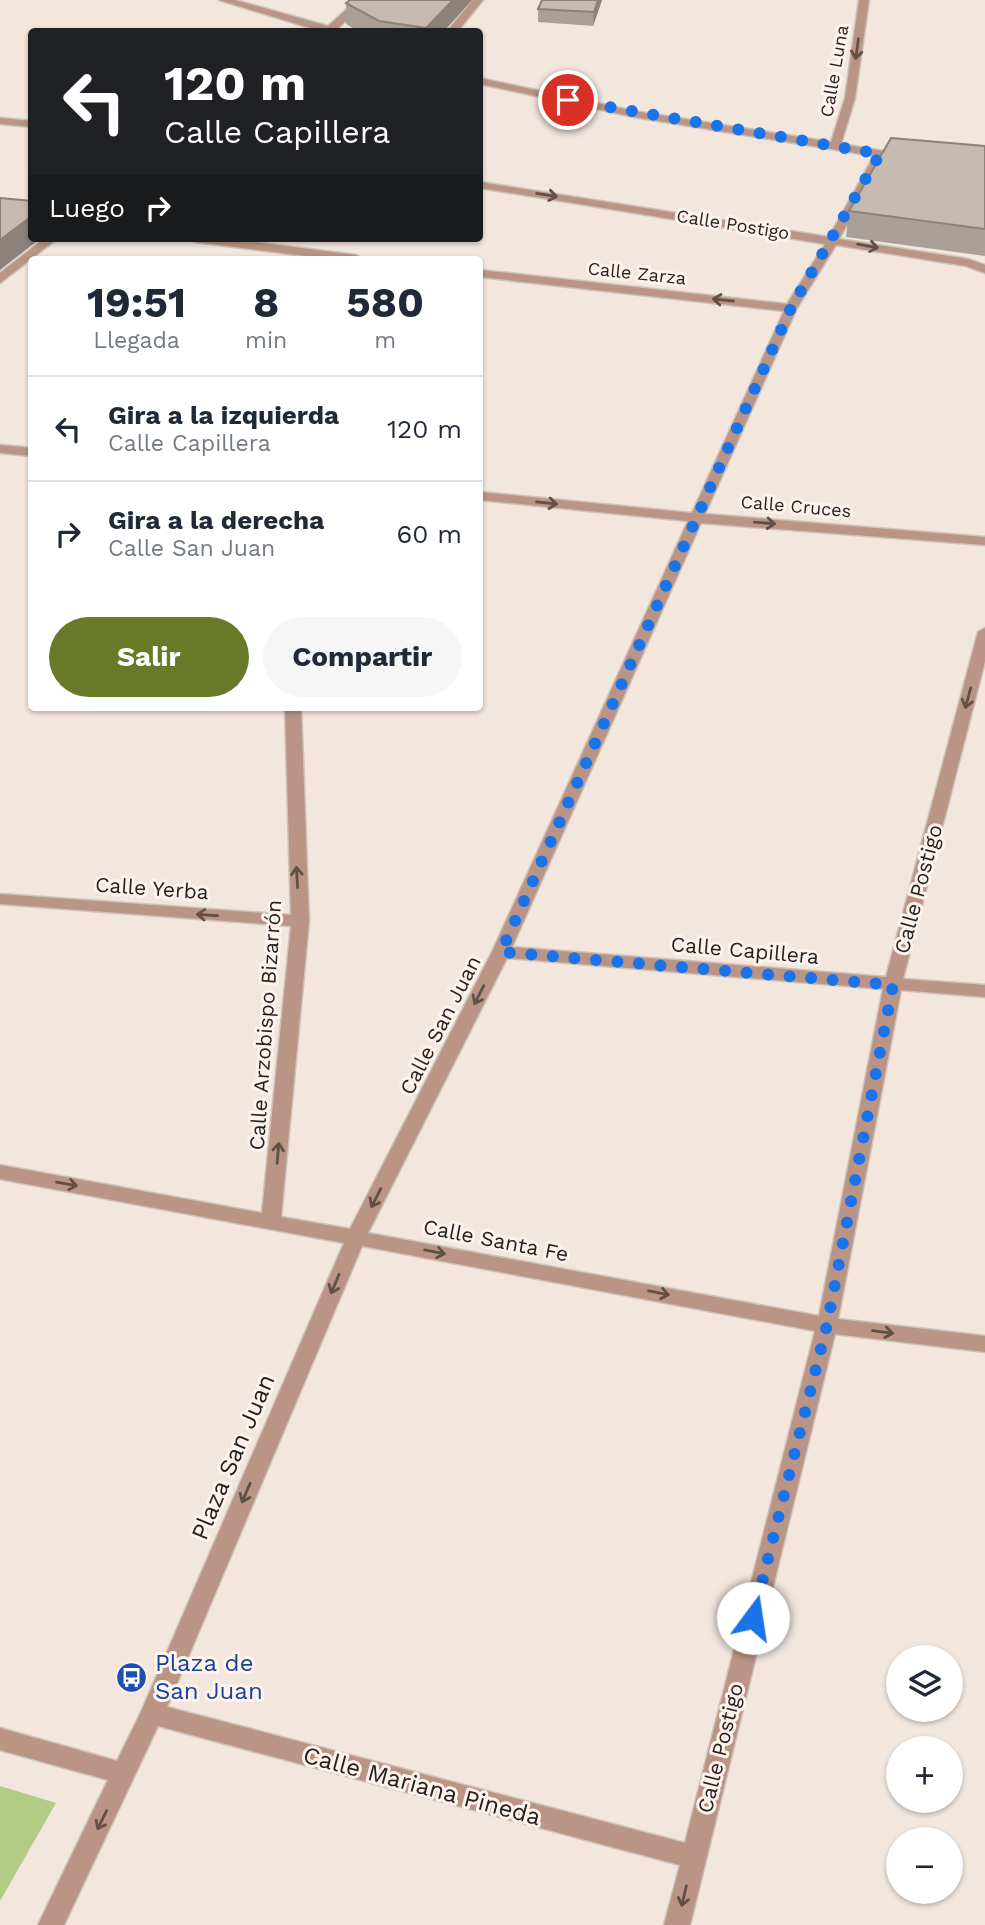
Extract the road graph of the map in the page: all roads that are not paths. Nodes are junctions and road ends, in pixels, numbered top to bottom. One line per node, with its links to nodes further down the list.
1 (224, 0): 5 (street)
2 (363, 0): 6 (street)
3 (478, 0): 7 (street)
4 (864, 0): 11 (street, Calle Luna, one-way to 11)
5 (319, 28)
6 (332, 28)
7 (454, 28)
8 (483, 82): 11 (street)
9 (0, 121): 10 (street)
10 (28, 124)
11 (835, 147): 12 (street)
12 (880, 154): 13 (street); 15 (street)
13 (906, 157)
14 (483, 185): 15 (street, Calle Postigo, one-way to 15)
15 (832, 240): 22 (street, Calle Postigo, one-way to 22); 25 (street)
16 (47, 242): 19 (street)
17 (215, 242): 18 (street)
18 (278, 255): 20 (street)
19 (29, 256)
20 (298, 256)
21 (28, 257): 24 (street)
22 (985, 269)
23 (483, 273): 25 (street, Calle Zarza, one-way to 23)
24 (0, 279)
25 (791, 308): 29 (street, Calle San Juan)
26 (0, 449): 27 (street)
27 (28, 452)
28 (483, 496): 29 (street, Calle Cruces, one-way to 29)
29 (697, 518): 30 (street, Calle Cruces, one-way to 30); 35 (street, Calle San Juan)
30 (985, 541)
31 (985, 632): 36 (street, Calle Postigo, one-way to 36)
32 (293, 711): 34 (street, Calle Arzobispo Bizarrón, one-way to 32)
33 (0, 899): 34 (street, Calle Yerba, one-way to 33)
34 (300, 922): 39 (street, Calle Arzobispo Bizarrón, one-way to 34)
35 (501, 952): 36 (street, Calle Capillera); 40 (street, Calle San Juan, one-way to 40)
36 (893, 985): 37 (street, Calle Capillera); 41 (street, Calle Postigo)
37 (985, 991)
38 (0, 1172): 39 (street, Calle Santa Fe, one-way to 39)
39 (271, 1221): 40 (street, Calle Santa Fe)
40 (360, 1229): 41 (street, Calle Santa Fe, one-way to 41); 43 (street, Plaza San Juan, one-way to 43)
41 (827, 1325): 42 (street, Calle Santa Fe, one-way to 42); 46 (street, Calle Postigo)
42 (985, 1344)
43 (152, 1714): 45 (street, Plaza San Juan); 46 (street, Calle Mariana Pineda)
44 (0, 1739): 45 (street)
45 (124, 1774): 47 (street, Plaza San Juan, one-way to 47)
46 (693, 1857): 48 (street, Calle Postigo, one-way to 48)
47 (51, 1925)
48 (677, 1925)

